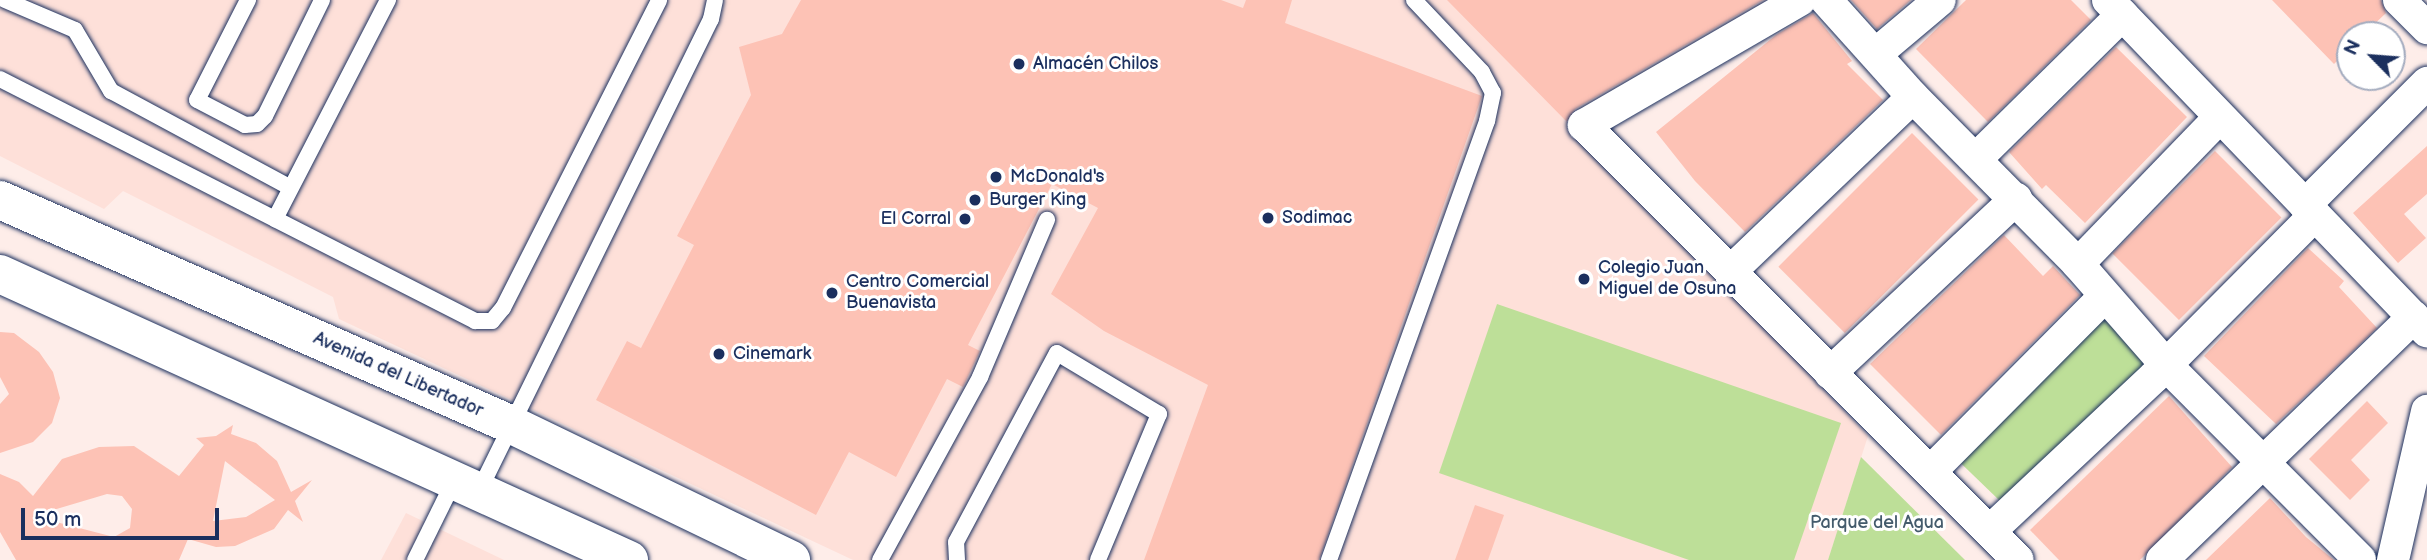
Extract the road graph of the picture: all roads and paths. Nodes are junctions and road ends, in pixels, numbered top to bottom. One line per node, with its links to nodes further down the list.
1 (5, 0): 20 (lane)
2 (248, 0): 3 (lane)
3 (322, 0)
4 (388, 0): 20 (lane)
5 (659, 0): 24 (lane)
6 (715, 0): 34 (lane)
7 (1414, 0): 46 (lane)
8 (1800, 0): 27 (street)
9 (1826, 0): 14 (street)
10 (1940, 0): 14 (street)
11 (2399, 0): 13 (street)
12 (2115, 8): 18 (street); 19 (street)
13 (2427, 28)
14 (1877, 53): 17 (street)
15 (0, 79): 24 (lane)
16 (2427, 83): 23 (street)
17 (1913, 97): 19 (street); 27 (street)
18 (2220, 117): 23 (street); 26 (street)
19 (1976, 158): 21 (street)
20 (291, 188): 24 (lane)
21 (2016, 199): 26 (street); 32 (street)
22 (0, 200): 34 (main road, Avenida del Libertador)
23 (2310, 210): 30 (street); 31 (street)
24 (275, 219)
25 (1047, 220): 43 (lane)
26 (2078, 264): 29 (street)
27 (1732, 270): 32 (street)
28 (0, 274): 37 (main road)
29 (2104, 297): 31 (street); 36 (street)
30 (2420, 324): 35 (street)
31 (2166, 365): 35 (street); 38 (street)
32 (1830, 373): 36 (street)
33 (2427, 411): 50 (street)
34 (512, 425): 37 (lane); 42 (main road, Avenida del Libertador)
35 (2266, 461): 48 (street); 49 (street)
36 (1931, 471): 38 (street)
37 (468, 484): 39 (lane); 40 (main road)
38 (1990, 531): 47 (street)
39 (415, 560)
40 (628, 560): 41 (main road)
41 (637, 560)
42 (791, 560)
43 (880, 560)
44 (957, 560): 45 (lane)
45 (1098, 560)
46 (1329, 560)
47 (2018, 560)
48 (2162, 560)
49 (2360, 560)
50 (2393, 560)

